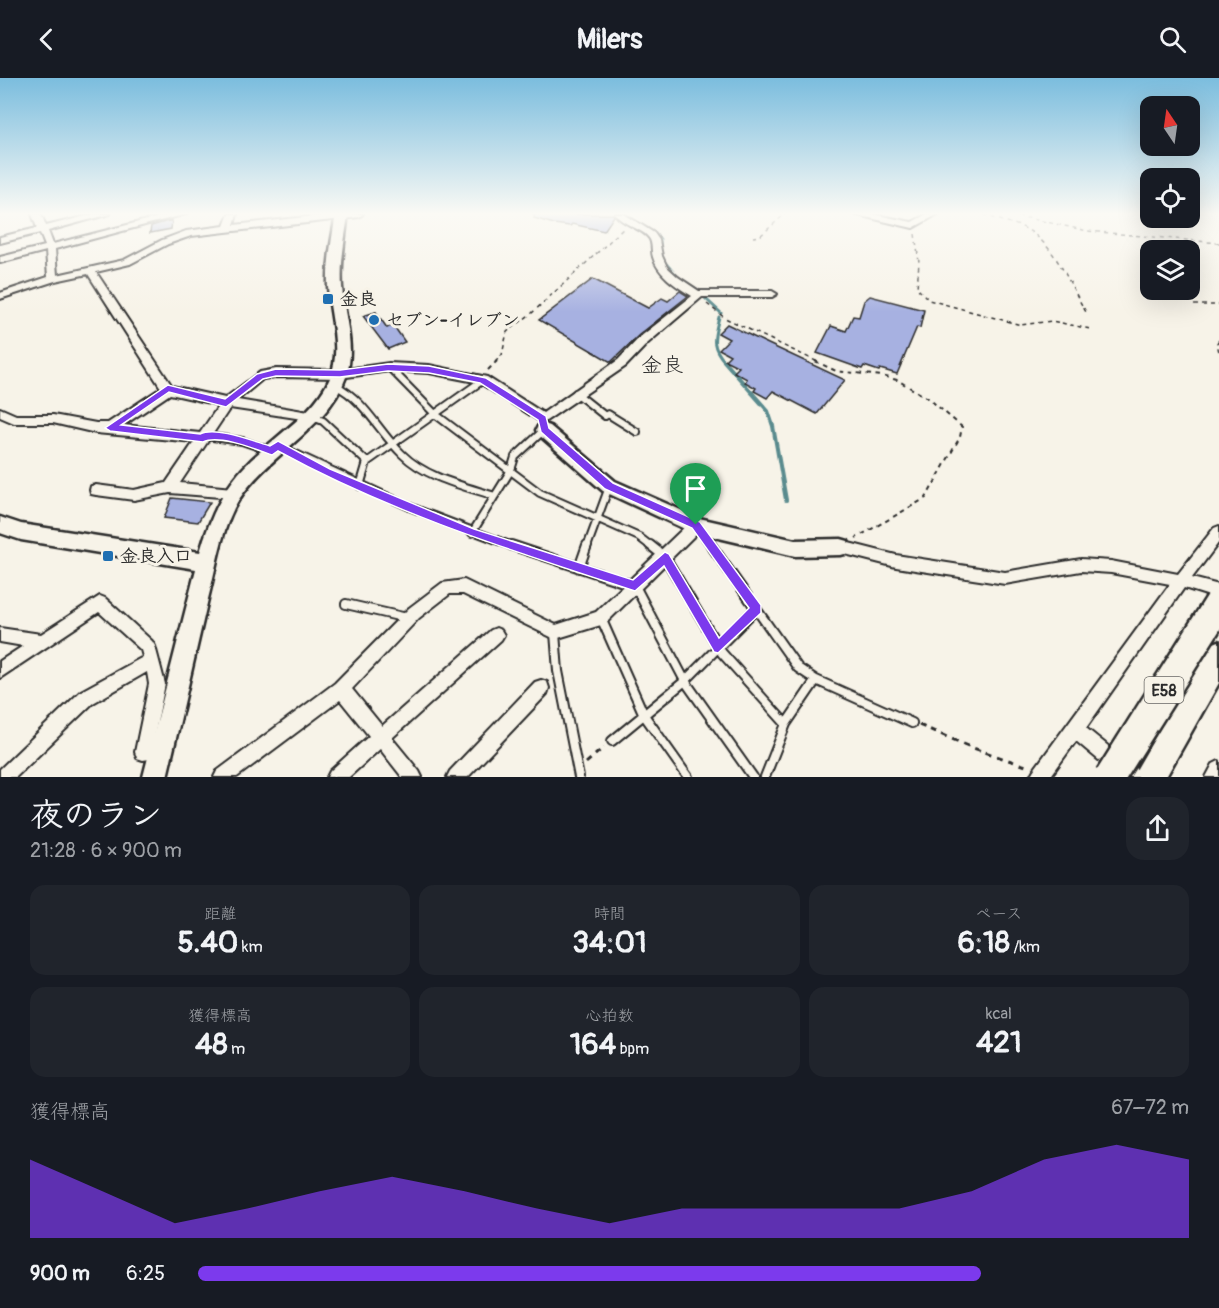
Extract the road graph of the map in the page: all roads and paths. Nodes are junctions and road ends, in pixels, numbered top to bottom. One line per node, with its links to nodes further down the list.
1 (50, 247): 8 (street); 10 (street)
2 (158, 247): 9 (street)
3 (337, 247): 21 (street)
4 (604, 247): 22 (path)
5 (656, 247): 11 (street)
6 (917, 247): 17 (path)
7 (1048, 247): 16 (path)
8 (0, 260)
9 (92, 271): 10 (street); 23 (street)
10 (53, 279): 13 (street)
11 (700, 294): 12 (street); 24 (street); 48 (path)
12 (772, 294)
13 (0, 296)
14 (1194, 305): 15 (path)
15 (1219, 305)
16 (1086, 312)
17 (1090, 329)
18 (1219, 340): 19 (path)
19 (1219, 352)
20 (388, 368): 21 (street); 22 (street); 27 (lane)
21 (337, 379): 25 (street); 28 (street); 33 (lane)
22 (481, 380): 27 (lane); 29 (street)
23 (168, 388): 25 (street); 30 (street)
24 (576, 393): 29 (street); 31 (lane)
25 (226, 403): 28 (street); 32 (street)
26 (0, 412): 30 (street)
27 (435, 414): 33 (lane); 36 (lane)
28 (309, 416): 34 (street); 35 (lane)
29 (543, 424): 36 (lane); 38 (street)
30 (110, 428): 32 (street)
31 (636, 432)
32 (204, 437): 34 (lane); 39 (street)
33 (393, 442): 35 (lane); 42 (lane)
34 (274, 448): 37 (lane); 41 (street)
35 (367, 462): 37 (lane)
36 (512, 470): 42 (lane); 43 (lane)
37 (360, 486): 47 (lane)
38 (609, 486): 43 (lane); 45 (street)
39 (170, 488): 40 (street); 41 (street)
40 (96, 490)
41 (233, 493): 50 (street)
42 (495, 496): 47 (lane)
43 (597, 520): 49 (lane); 51 (lane)
44 (0, 525): 50 (street)
45 (696, 525): 48 (street); 49 (street); 57 (lane)
46 (1219, 532): 52 (street)
47 (472, 533): 51 (lane)
48 (842, 547): 52 (street)
49 (665, 557): 53 (street); 64 (lane)
50 (208, 561): 78 (street)
51 (579, 568): 53 (lane)
52 (1179, 580): 54 (street); 75 (street)
53 (635, 586): 59 (street); 69 (lane)
54 (1219, 592)
55 (346, 604): 58 (lane)
56 (1219, 604): 91 (highway, E58, bridge)
57 (756, 609): 64 (lane); 68 (lane)
58 (409, 618): 60 (street); 71 (street)
59 (601, 618): 60 (street); 72 (lane)
60 (555, 632): 80 (lane)
61 (496, 634): 76 (street)
62 (0, 635): 63 (street)
63 (41, 641): 66 (street); 67 (street)
64 (718, 647): 69 (lane); 74 (lane)
65 (1219, 655): 93 (highway, E58)
66 (152, 661): 78 (street); 82 (street)
67 (0, 670)
68 (816, 680): 73 (lane); 74 (lane)
69 (685, 681): 72 (lane); 89 (lane)
70 (542, 688): 87 (street)
71 (341, 689): 76 (street); 84 (street)
72 (644, 715): 77 (lane); 88 (lane)
73 (912, 723): 81 (path)
74 (786, 724): 90 (lane)
75 (1075, 730): 81 (street); 92 (street)
76 (380, 737): 85 (street); 86 (street)
77 (612, 741): 80 (path)
78 (162, 750): 83 (street)
79 (1219, 770): 94 (street)
80 (579, 773)
81 (1041, 774)
82 (5, 777)
83 (155, 777)
84 (223, 777)
85 (336, 777)
86 (413, 777)
87 (456, 777)
88 (688, 777)
89 (753, 777)
90 (765, 777)
91 (1110, 777)
92 (1133, 777)
93 (1148, 777)
94 (1215, 777)

